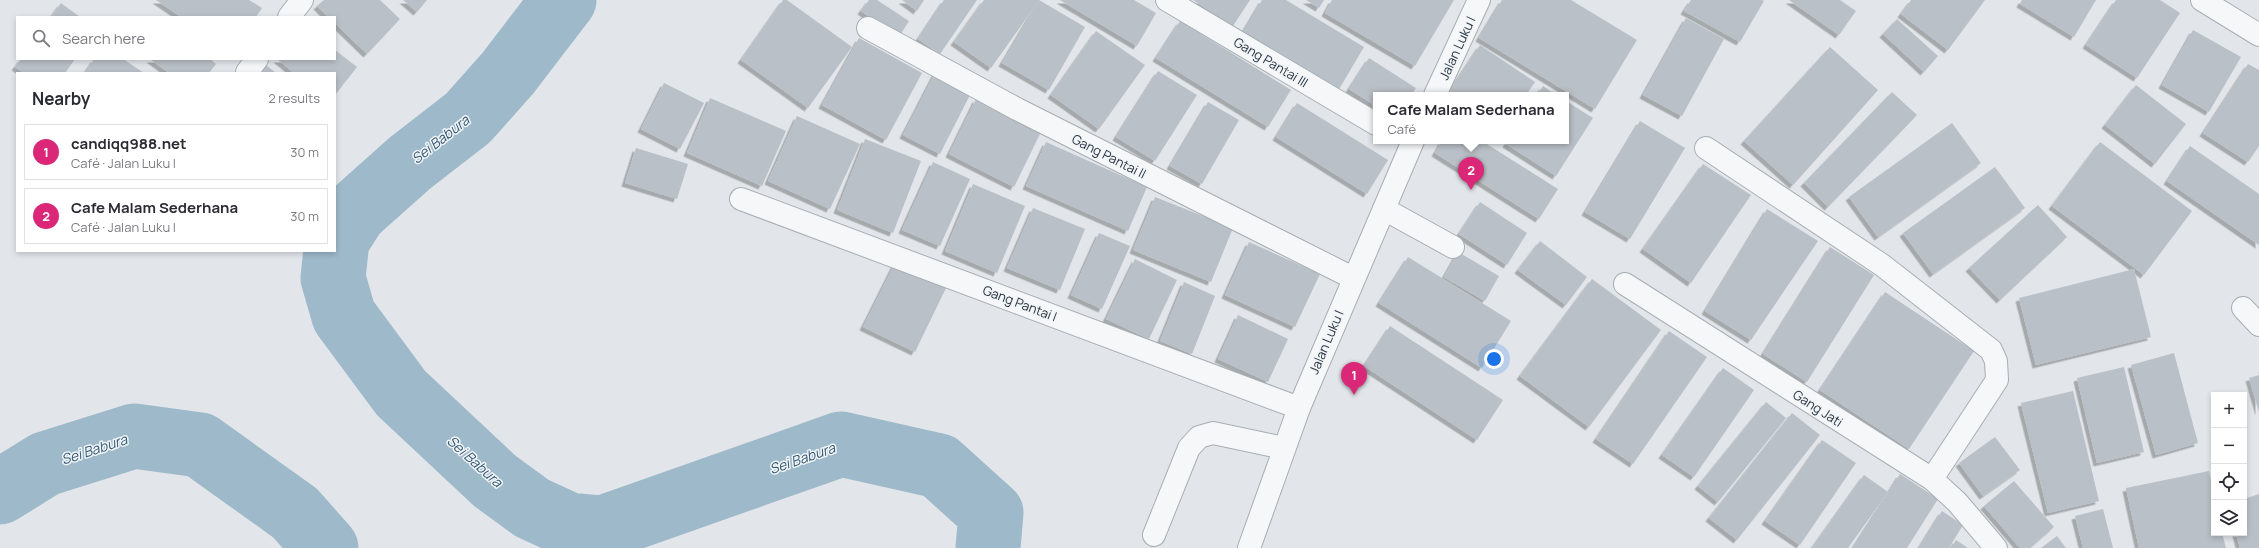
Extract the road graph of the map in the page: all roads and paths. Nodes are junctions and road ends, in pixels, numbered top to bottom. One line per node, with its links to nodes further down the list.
1 (302, 0): 5 (street)
2 (1167, 0): 9 (street, Gang Pantai III)
3 (1479, 0): 8 (street, Jalan Luku I)
4 (2202, 0): 7 (street)
5 (290, 16)
6 (868, 28): 15 (street, Gang Pantai II)
7 (2257, 28)
8 (1436, 92)
9 (1373, 122)
10 (1409, 144): 13 (street, Jalan Luku I)
11 (1706, 148): 21 (street)
12 (741, 199): 19 (street, Gang Pantai I)
13 (1384, 209): 14 (street); 15 (street, Jalan Luku I)
14 (1453, 246)
15 (1353, 278): 19 (street, Jalan Luku I)
16 (1625, 284): 21 (street, Gang Jati)
17 (2243, 308): 18 (street)
18 (2259, 325)
19 (1299, 408): 20 (street, Jalan Luku I)
20 (1284, 448): 22 (street); 23 (street, Jalan Luku I)
21 (1932, 479): 24 (street, Gang Jati)
22 (1154, 535)
23 (1249, 548)
24 (1996, 548)

